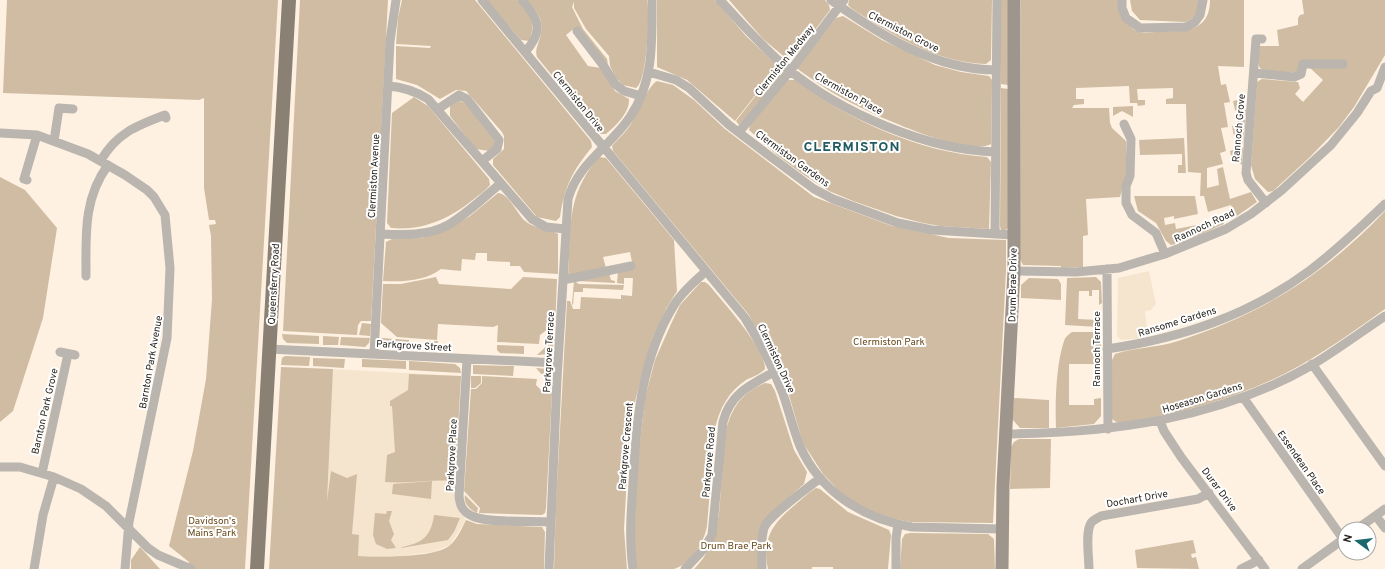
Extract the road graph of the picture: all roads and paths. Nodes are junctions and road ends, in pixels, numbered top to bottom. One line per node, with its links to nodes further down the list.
1 (289, 0): 53 (main road, Queensferry Road)
2 (396, 0): 22 (street, Clermiston Avenue)
3 (482, 0): 15 (street, Clermiston Drive)
4 (522, 0): 15 (street)
5 (652, 0): 20 (street, Parkgrove Terrace)
6 (720, 0): 18 (street, Clermiston Place)
7 (831, 0): 12 (street, Clermiston Grove)
8 (997, 0): 19 (street)
9 (1014, 0): 44 (street, Drum Brae Drive)
10 (1122, 0): 11 (street)
11 (1203, 0)
12 (841, 3): 18 (street, Clermiston Medway); 19 (street, Clermiston Grove)
13 (577, 31): 24 (street)
14 (1262, 39): 21 (street, Rannoch Grove)
15 (525, 52): 33 (street, Clermiston Drive)
16 (1343, 64): 21 (street)
17 (1385, 67): 23 (street, Rannoch Road)
18 (790, 70): 29 (street, Clermiston Medway); 34 (street, Clermiston Place)
19 (996, 70): 34 (street)
20 (649, 72): 24 (street, Parkgrove Terrace); 29 (street, Clermiston Gardens)
21 (1254, 73): 39 (street, Rannoch Grove)
22 (388, 86): 26 (street); 42 (street, Clermiston Avenue)
23 (1381, 89): 39 (street, Rannoch Road)
24 (641, 96): 33 (street, Parkgrove Terrace)
25 (73, 108): 32 (street)
26 (438, 109): 35 (street); 35 (street)
27 (166, 118): 36 (street)
28 (1124, 124): 45 (street)
29 (739, 132): 43 (street, Clermiston Gardens)
30 (0, 133): 31 (street, Barnton Park Avenue)
31 (37, 135): 32 (street, Barnton Park Avenue); 37 (street)
32 (54, 141): 36 (street, Barnton Park Avenue)
33 (602, 147): 41 (street, Parkgrove Terrace); 48 (street, Clermiston Drive)
34 (996, 152): 43 (street)
35 (482, 161): 38 (street)
36 (105, 163): 50 (street); 76 (street, Barnton Park Avenue)
37 (27, 180)
38 (500, 184): 41 (street); 42 (street)
39 (1266, 203): 45 (street, Rannoch Road)
40 (1385, 204): 54 (street, Ransome Gardens)
41 (565, 229): 51 (street, Parkgrove Terrace)
42 (381, 234): 56 (street, Clermiston Avenue)
43 (995, 234): 44 (street, Clermiston Gardens)
44 (1013, 235): 49 (street, Drum Brae Drive)
45 (1165, 254): 47 (street, Rannoch Road)
46 (631, 266): 51 (street)
47 (1107, 269): 49 (street, Rannoch Road); 54 (street, Rannoch Terrace)
48 (705, 272): 60 (street, Clermiston Drive); 87 (street, Parkgrove Crescent)
49 (1014, 272): 64 (street, Drum Brae Drive)
50 (86, 276)
51 (563, 280): 58 (street, Parkgrove Terrace)
52 (1385, 316): 59 (street, Hoseason Gardens)
53 (269, 349): 56 (street, Parkgrove Street); 85 (main road, Queensferry Road)
54 (1107, 349): 63 (street, Rannoch Terrace)
55 (68, 354): 67 (street, Barnton Park Grove)
56 (374, 354): 57 (street, Parkgrove Street)
57 (467, 359): 58 (street, Parkgrove Street); 74 (street, Parkgrove Place)
58 (558, 363): 74 (street, Parkgrove Terrace)
59 (1312, 364): 61 (street, Hoseason Gardens); 65 (street)
60 (774, 372): 69 (street, Clermiston Drive); 88 (street, Parkgrove Road)
61 (1242, 397): 62 (street, Hoseason Gardens); 79 (street, Essendean Place)
62 (1160, 421): 63 (street, Hoseason Gardens); 70 (street, Durar Drive)
63 (1108, 429): 64 (street, Hoseason Gardens)
64 (1005, 434): 78 (street, Drum Brae Drive)
65 (1385, 466)
66 (0, 467): 67 (street)
67 (42, 474): 68 (street)
68 (54, 477): 76 (street); 82 (street)
69 (820, 478): 75 (street, Clermiston Drive); 89 (street)
70 (1209, 492): 81 (street, Durar Drive); 92 (street, Dochart Drive)
71 (1385, 509): 72 (street)
72 (1376, 516): 73 (street); 77 (street)
73 (1369, 521)
74 (550, 522): 86 (street, Parkgrove Terrace)
75 (898, 525): 78 (street, Clermiston Drive); 90 (street)
76 (128, 528): 83 (street, Barnton Park Avenue); 84 (street)
77 (1385, 528)
78 (1002, 529): 91 (street, Drum Brae Drive)
79 (1337, 529)
80 (1337, 544): 95 (street)
81 (1259, 560): 93 (street); 94 (street, Durar Drive)
82 (34, 569)
83 (125, 569)
84 (191, 569)
85 (257, 569)
86 (549, 569)
87 (633, 569)
88 (685, 569)
89 (762, 569)
90 (896, 569)
91 (1002, 569)
92 (1089, 569)
93 (1241, 569)
94 (1265, 569)
95 (1302, 569)

